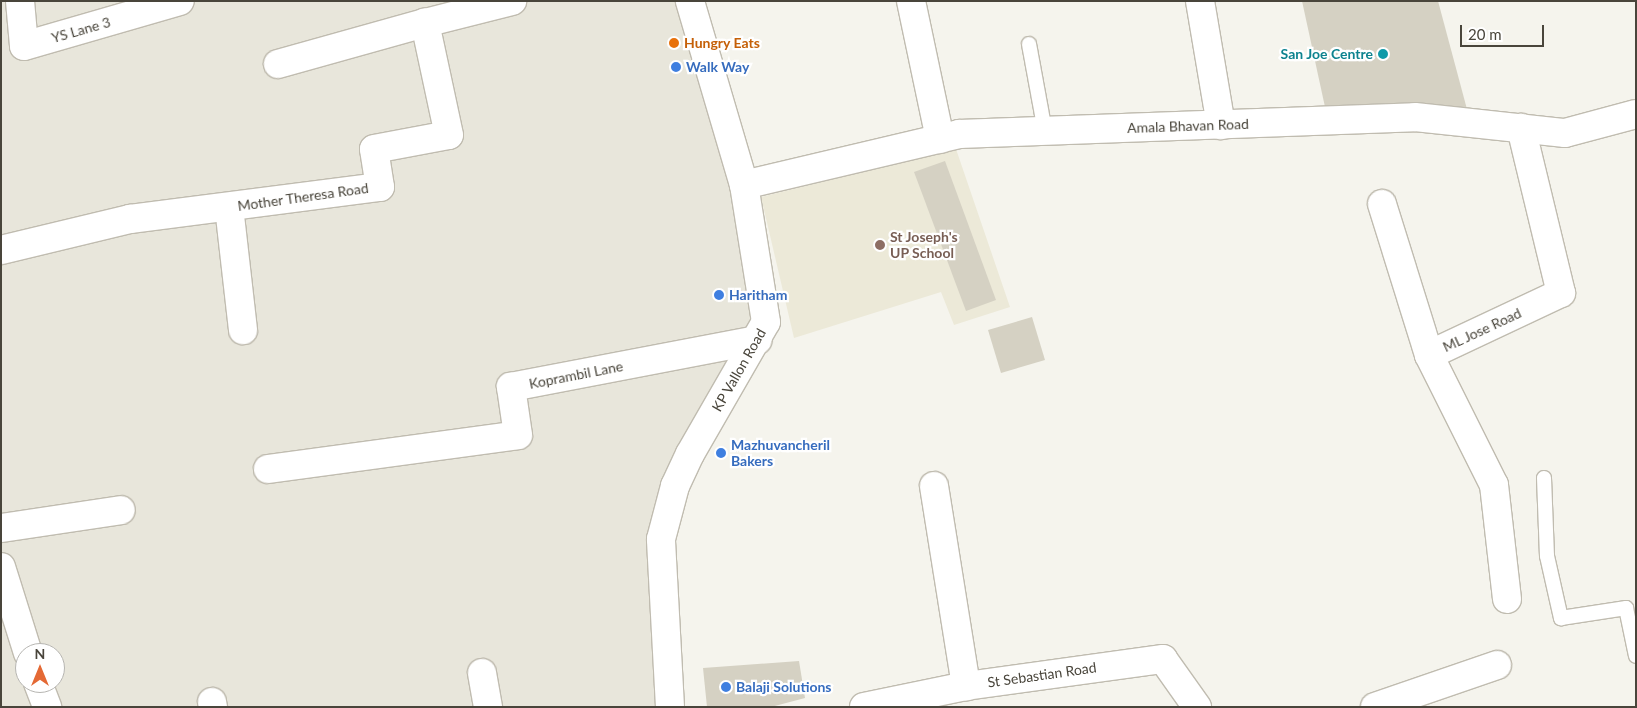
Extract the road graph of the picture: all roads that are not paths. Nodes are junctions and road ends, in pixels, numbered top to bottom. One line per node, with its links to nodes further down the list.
1 (20, 1): 2 (street, YS Lane 3)
2 (180, 1)
3 (512, 1): 7 (street)
4 (690, 1): 15 (street, KP Vallon Road)
5 (911, 1): 14 (street)
6 (1200, 1): 11 (street)
7 (425, 23): 9 (street); 17 (street, Mother Theresa Road)
8 (1029, 44): 13 (lane)
9 (278, 64)
10 (1636, 114): 12 (street, Amala Bhavan Road)
11 (1221, 125): 12 (street, Amala Bhavan Road); 13 (street, Amala Bhavan Road)
12 (1522, 128): 21 (street, ML Jose Road)
13 (1044, 131): 14 (street, Amala Bhavan Road)
14 (940, 139): 15 (street, Amala Bhavan Road)
15 (744, 185): 20 (street, KP Vallon Road)
16 (1382, 204): 21 (street)
17 (229, 207): 18 (street, Mother Theresa Road); 19 (street)
18 (1, 250)
19 (243, 330)
20 (758, 340): 22 (street, Koprambil Lane); 38 (street, KP Vallon Road)
21 (1430, 355): 28 (street, ML Jose Road)
22 (268, 469)
23 (1544, 478): 31 (lane)
24 (934, 486): 34 (street)
25 (121, 510): 26 (street)
26 (1, 528)
27 (1, 567): 29 (street)
28 (1507, 599)
29 (6, 610): 30 (street)
30 (23, 643)
31 (1636, 656)
32 (1497, 665): 41 (street)
33 (482, 673): 37 (street)
34 (966, 686): 39 (street, St Sebastian Road); 40 (street, St Sebastian Road)
35 (42, 693): 36 (street)
36 (47, 707)
37 (488, 707)
38 (670, 707)
39 (864, 707)
40 (1197, 707)
41 (1375, 707)

